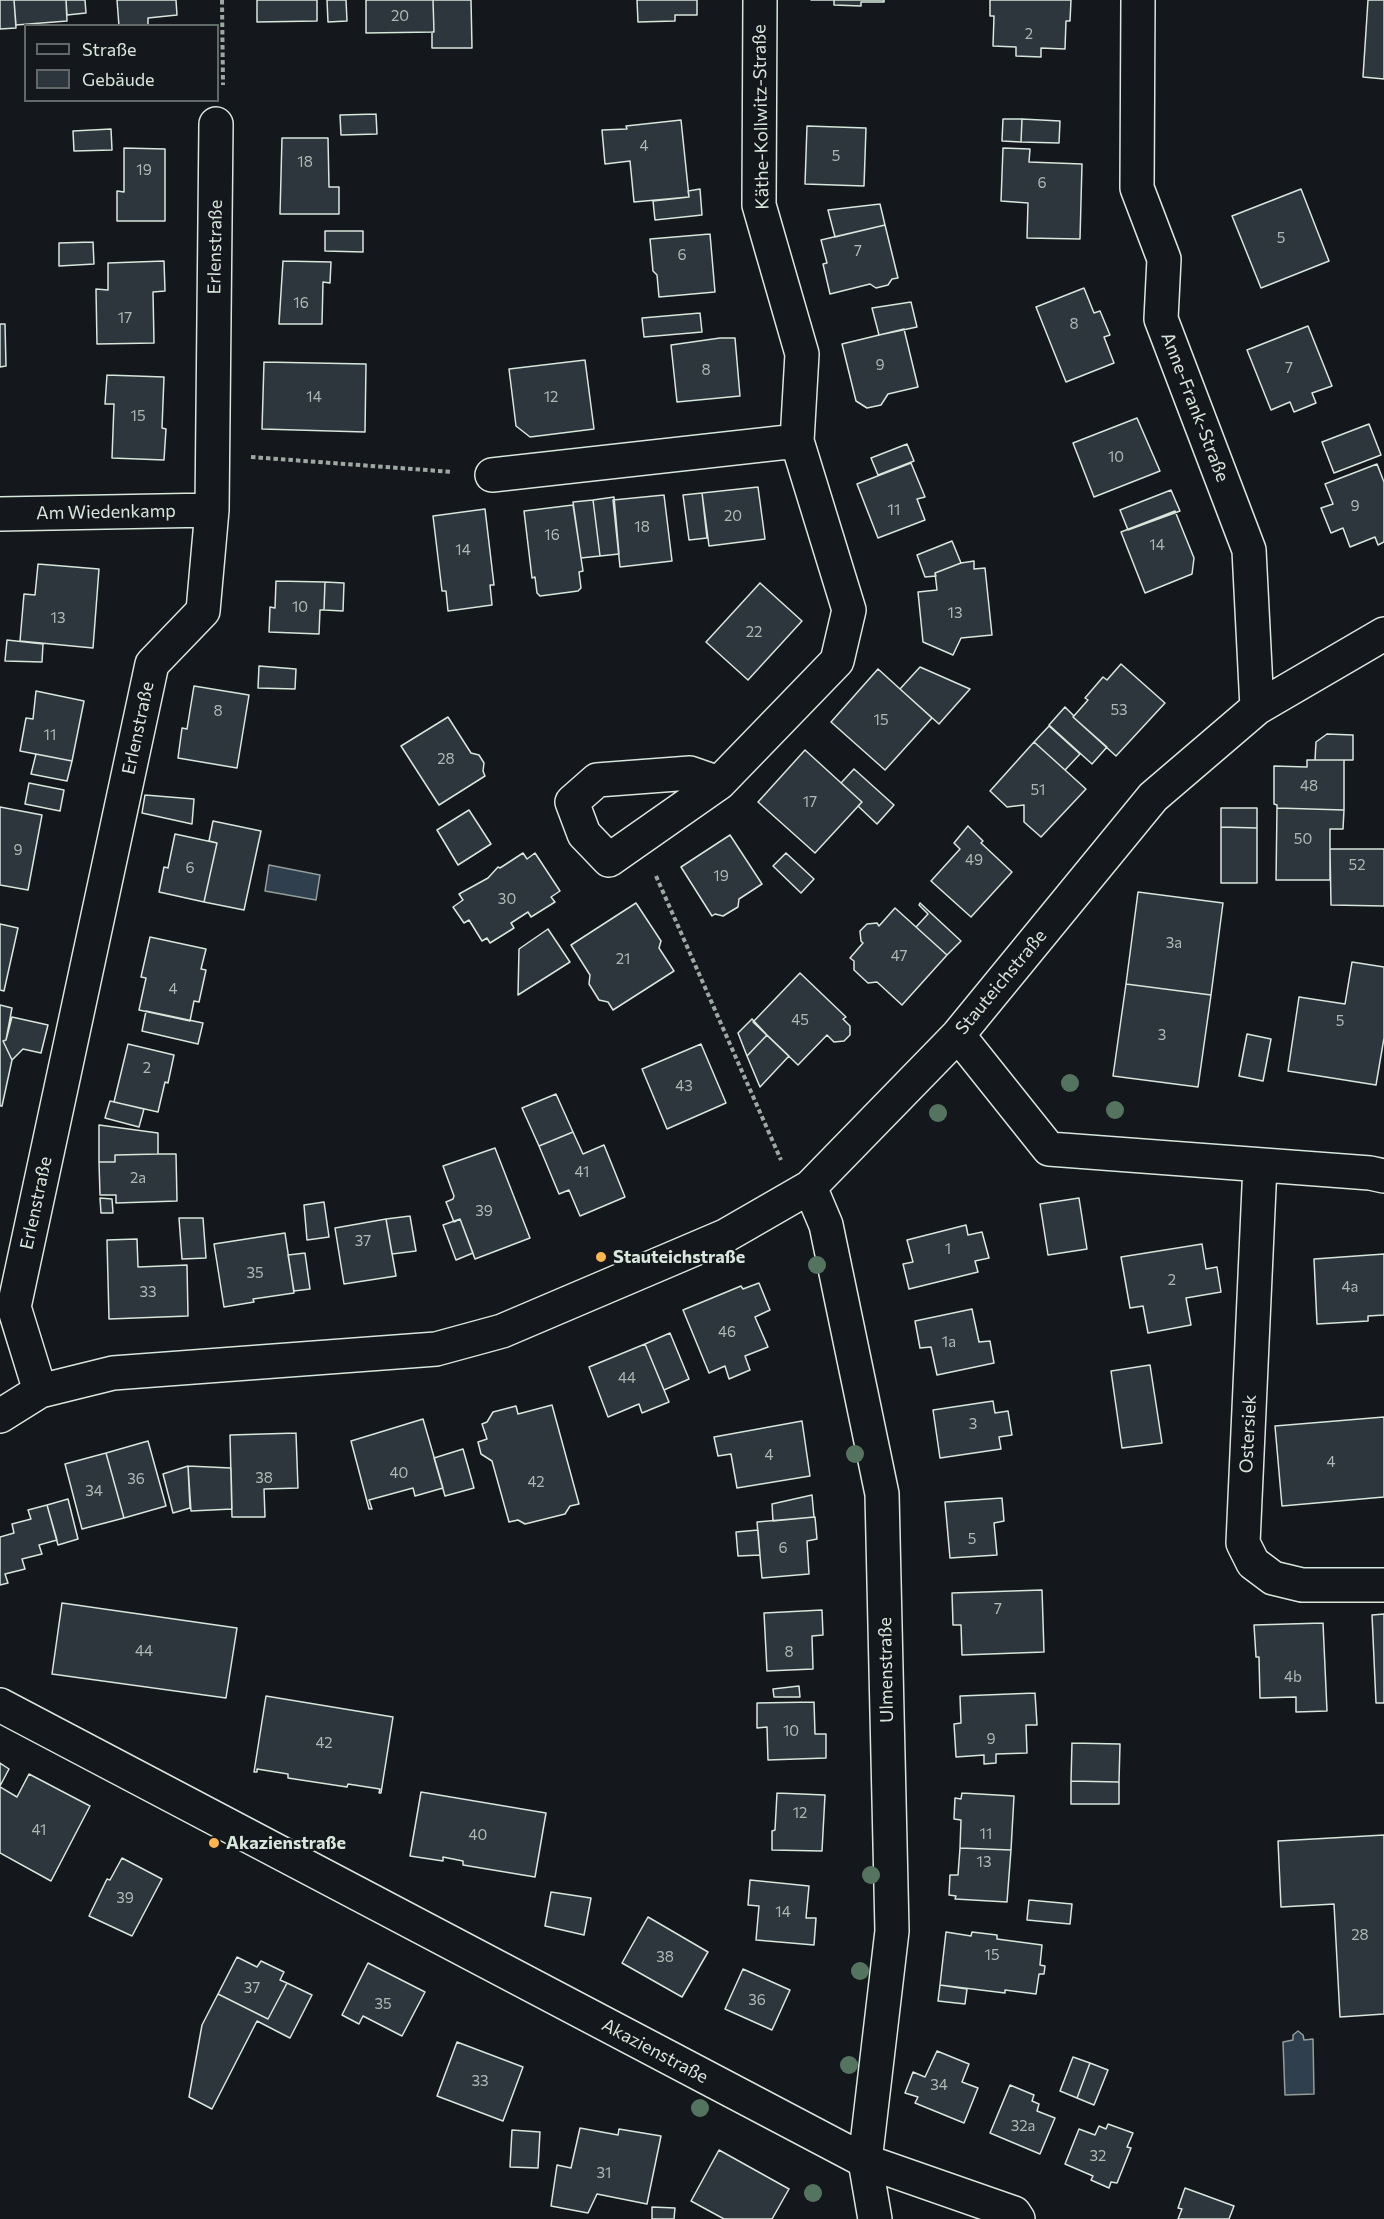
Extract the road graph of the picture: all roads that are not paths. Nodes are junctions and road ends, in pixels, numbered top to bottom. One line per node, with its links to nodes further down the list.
1 (760, 0): 4 (street, Käthe-Kollwitz-Straße)
2 (1138, 0): 9 (street, Anne-Frank-Straße)
3 (216, 124): 6 (street, Erlenstraße)
4 (797, 441): 5 (street); 10 (street, Käthe-Kollwitz-Straße)
5 (492, 475)
6 (212, 510): 7 (street, Am Wiedenkamp); 15 (street, Erlenstraße)
7 (0, 514)
8 (1384, 634): 9 (street, Stauteichstraße)
9 (1257, 708): 11 (street, Stauteichstraße)
10 (719, 783): 10 (street, Käthe-Kollwitz-Straße)
11 (958, 1035): 12 (street); 14 (street, Stauteichstraße)
12 (1260, 1165): 13 (street); 17 (street, Ostersiek)
13 (1384, 1176)
14 (810, 1187): 15 (street, Stauteichstraße); 19 (street, Ulmenstraße)
15 (40, 1391): 16 (street, Stauteichstraße)
16 (0, 1416)
17 (1384, 1585)
18 (0, 1705): 19 (street, Akazienstraße)
19 (865, 2162): 20 (street); 21 (street, Akazienstraße)
20 (875, 2219)
21 (1018, 2219)

